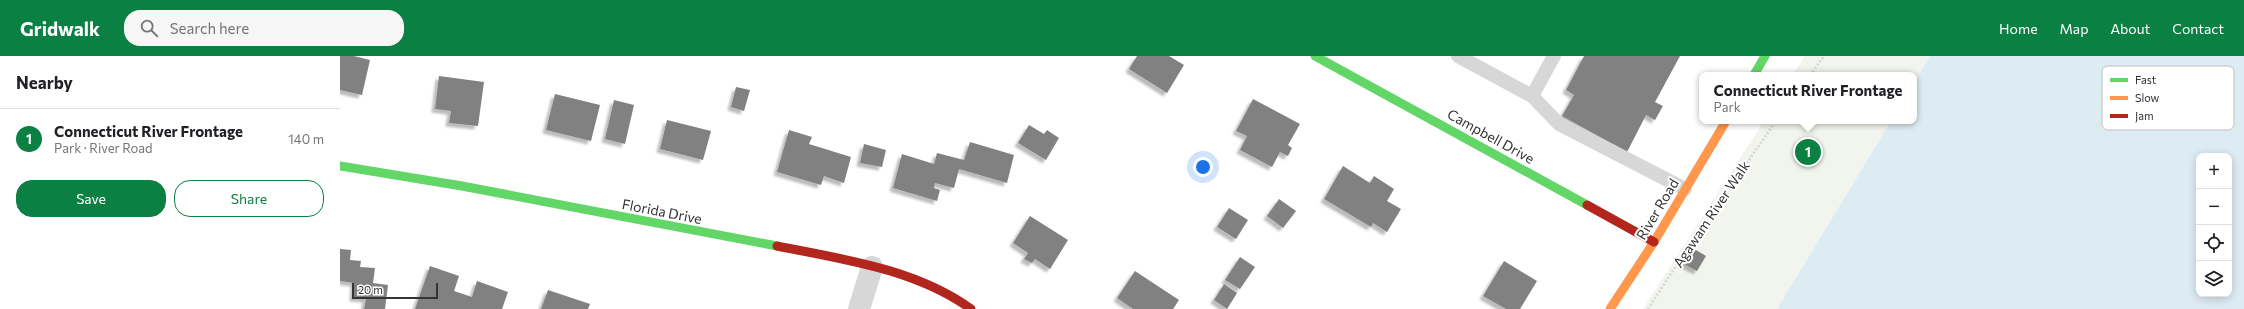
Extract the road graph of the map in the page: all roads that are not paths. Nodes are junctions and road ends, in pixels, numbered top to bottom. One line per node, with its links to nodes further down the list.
1 (1315, 56): 10 (street, Campbell Drive)
2 (1458, 56): 6 (lane)
3 (1554, 56): 6 (lane)
4 (1762, 57): 5 (street)
5 (1755, 72)
6 (1532, 96): 9 (lane)
7 (1724, 124): 9 (street, River Road)
8 (340, 166): 11 (street, Florida Drive)
9 (1686, 189): 10 (street, River Road)
10 (1654, 242): 14 (street, River Road)
11 (872, 267): 12 (street); 13 (street, Florida Drive)
12 (859, 309)
13 (971, 309)
14 (1610, 309)

